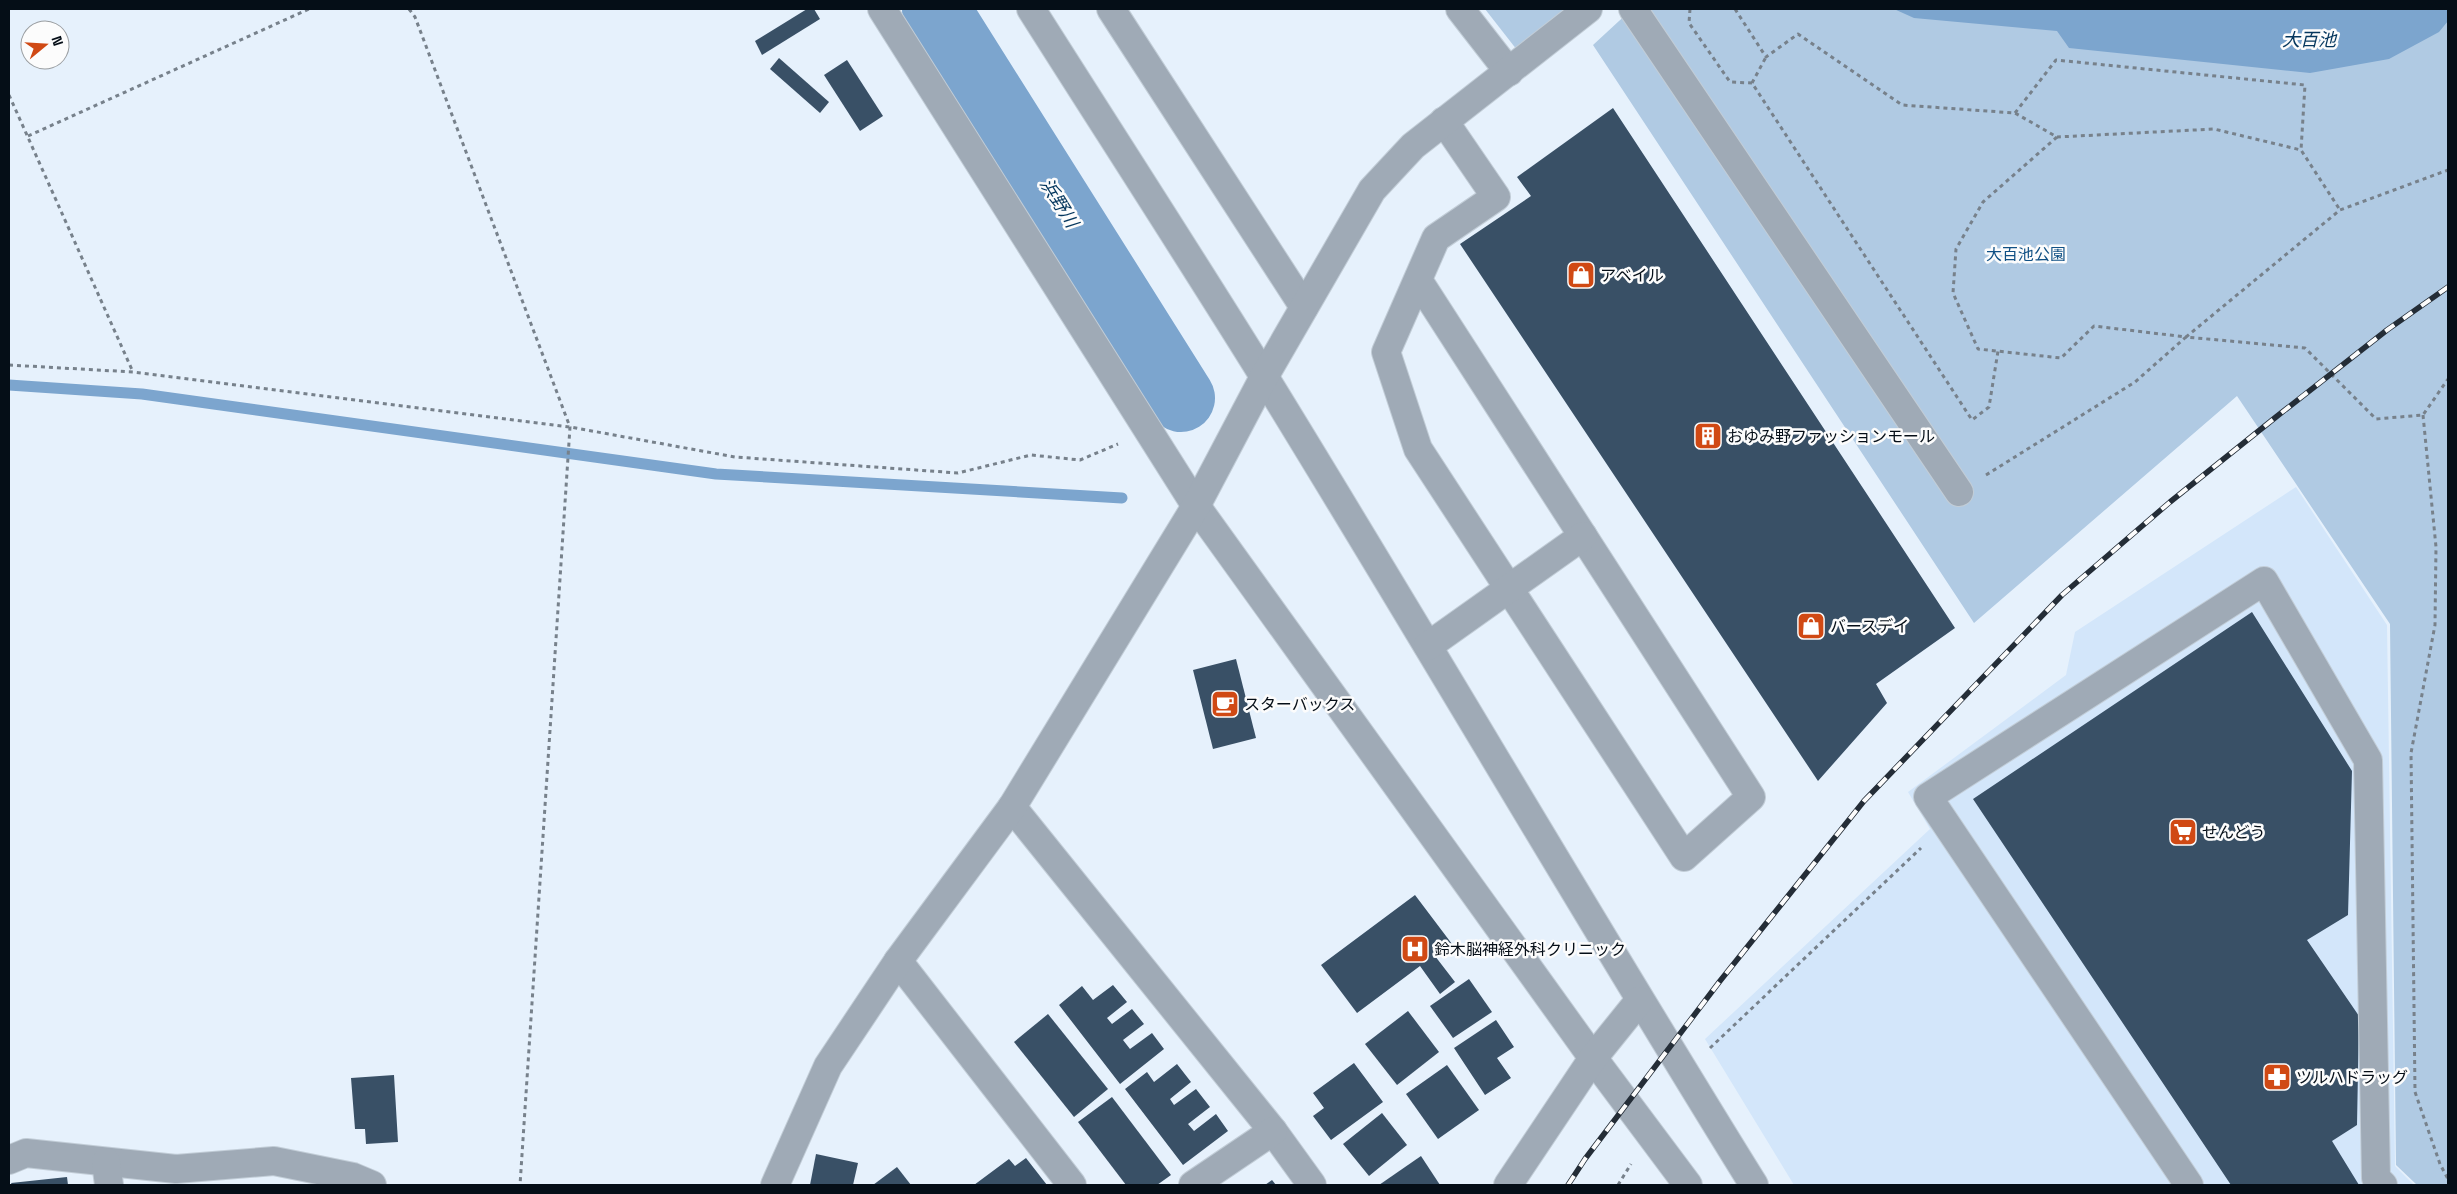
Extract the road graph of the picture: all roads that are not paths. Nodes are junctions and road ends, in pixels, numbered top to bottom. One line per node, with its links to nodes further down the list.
1 (882, 9): 13 (street)
2 (1031, 9): 11 (street)
3 (1112, 9): 10 (street)
4 (1460, 9): 7 (street)
5 (1588, 9): 7 (street)
6 (1633, 9): 12 (street)
7 (1509, 72): 8 (street)
8 (1444, 121): 9 (street); 10 (street)
9 (1418, 280): 14 (street); 15 (street)
10 (1304, 307): 11 (street)
11 (1264, 377): 13 (street); 16 (street)
12 (1959, 492)
13 (1196, 506): 17 (street); 20 (street)
14 (1583, 536): 15 (street); 15 (street)
15 (1509, 589): 16 (street)
16 (1428, 646): 19 (street)
17 (1012, 808): 18 (street); 21 (street)
18 (898, 961): 25 (street); 26 (street)
19 (1639, 1001): 20 (street); 31 (street)
20 (1594, 1058): 29 (street); 30 (street)
21 (1273, 1131): 27 (street); 28 (street)
22 (9, 1160): 23 (street)
23 (108, 1174): 24 (street)
24 (372, 1185)
25 (775, 1185)
26 (1072, 1185)
27 (1193, 1185)
28 (1312, 1185)
29 (1508, 1185)
30 (1688, 1185)
31 (1754, 1185)
32 (2189, 1185): 33 (street)
33 (2383, 1185)

